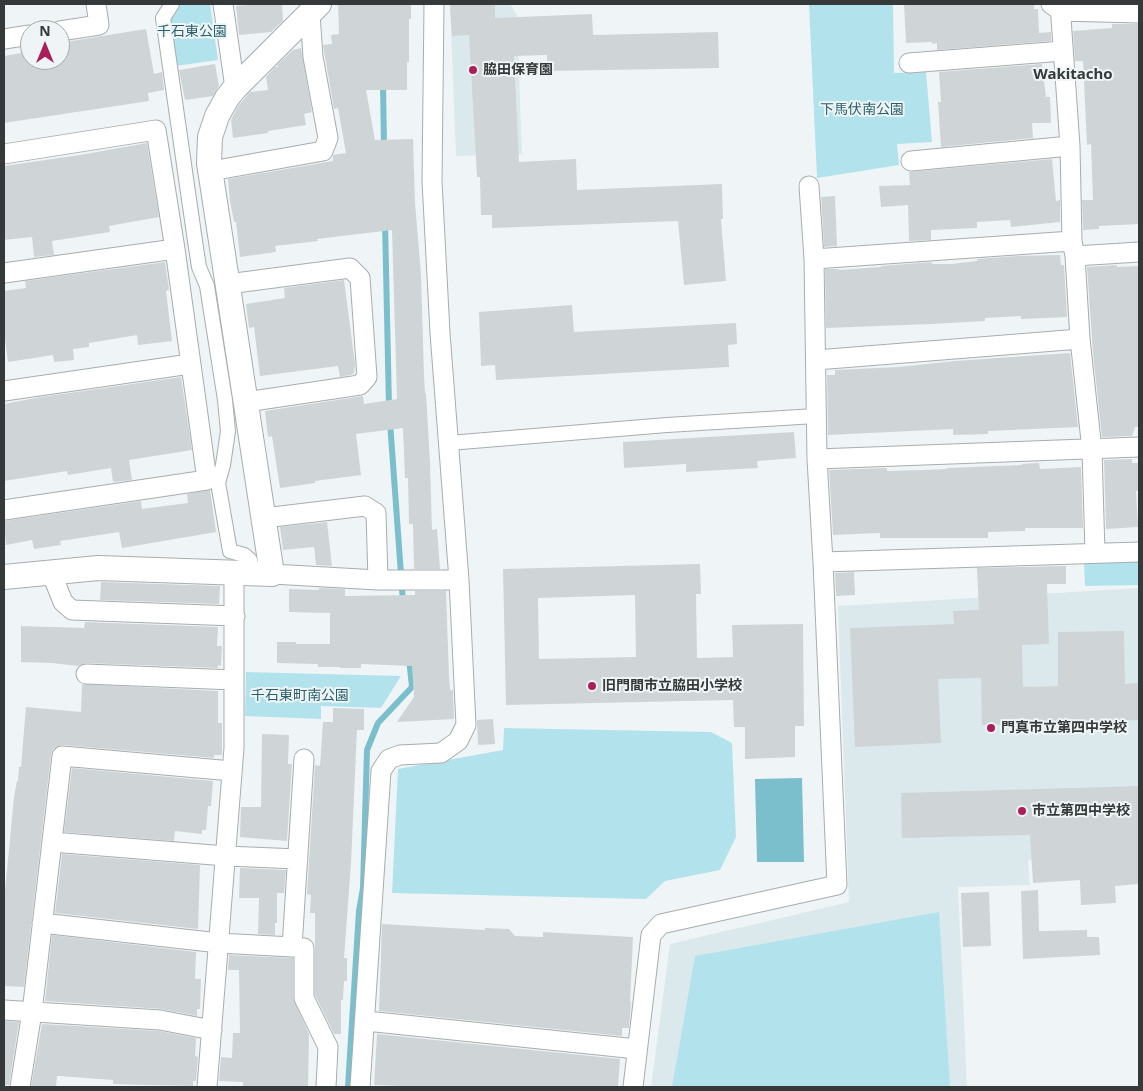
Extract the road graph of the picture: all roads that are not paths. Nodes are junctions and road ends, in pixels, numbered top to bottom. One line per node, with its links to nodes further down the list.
1 (96, 4): 8 (street)
2 (172, 4): 41 (street)
3 (223, 4): 13 (street)
4 (434, 4): 31 (street)
5 (1057, 6): 7 (street); 11 (street)
6 (314, 9): 13 (street); 17 (street)
7 (1139, 13)
8 (70, 29)
9 (20, 37): 10 (street)
10 (4, 39)
11 (1063, 51): 12 (street); 14 (street)
12 (909, 63)
13 (235, 88): 17 (street)
14 (1070, 146): 16 (street); 19 (street)
15 (4, 154): 20 (street)
16 (911, 161)
17 (211, 170): 24 (street)
18 (809, 186): 22 (street)
19 (1073, 248): 21 (street); 22 (street); 25 (street)
20 (175, 249): 23 (street); 27 (street)
21 (1139, 252)
22 (814, 259): 26 (street)
23 (4, 273)
24 (228, 284): 29 (street); 29 (street)
25 (1080, 339): 26 (street); 33 (street)
26 (816, 360): 30 (street)
27 (190, 364): 28 (street); 35 (street)
28 (4, 391)
29 (246, 402): 36 (street)
30 (816, 416): 31 (street); 34 (street)
31 (449, 443): 44 (street)
32 (1139, 447): 33 (street)
33 (1092, 450): 34 (street); 37 (street)
34 (817, 459): 39 (street)
35 (4, 510)
36 (264, 518): 41 (street); 43 (street)
37 (1096, 552): 38 (street); 39 (street)
38 (1139, 552)
39 (823, 562): 60 (street)
40 (51, 572): 41 (street); 42 (street); 45 (street)
41 (253, 573): 43 (street); 45 (street)
42 (4, 577)
43 (378, 580): 44 (street)
44 (459, 580): 58 (street)
45 (235, 616): 47 (street)
46 (86, 674): 47 (street)
47 (234, 680): 49 (street)
48 (304, 759): 52 (street)
49 (232, 770): 50 (street); 51 (street)
50 (52, 842): 51 (street); 53 (street)
51 (226, 856): 52 (street); 54 (street)
52 (298, 859): 55 (street)
53 (42, 923): 54 (street); 57 (street)
54 (219, 943): 55 (street); 59 (street)
55 (292, 947): 63 (street)
56 (4, 1010): 57 (street)
57 (32, 1012): 59 (street); 61 (street)
58 (366, 1021): 60 (street); 64 (street)
59 (212, 1030): 62 (street)
60 (637, 1049): 65 (street)
61 (20, 1087)
62 (208, 1087)
63 (326, 1087)
64 (360, 1087)
65 (633, 1087)

